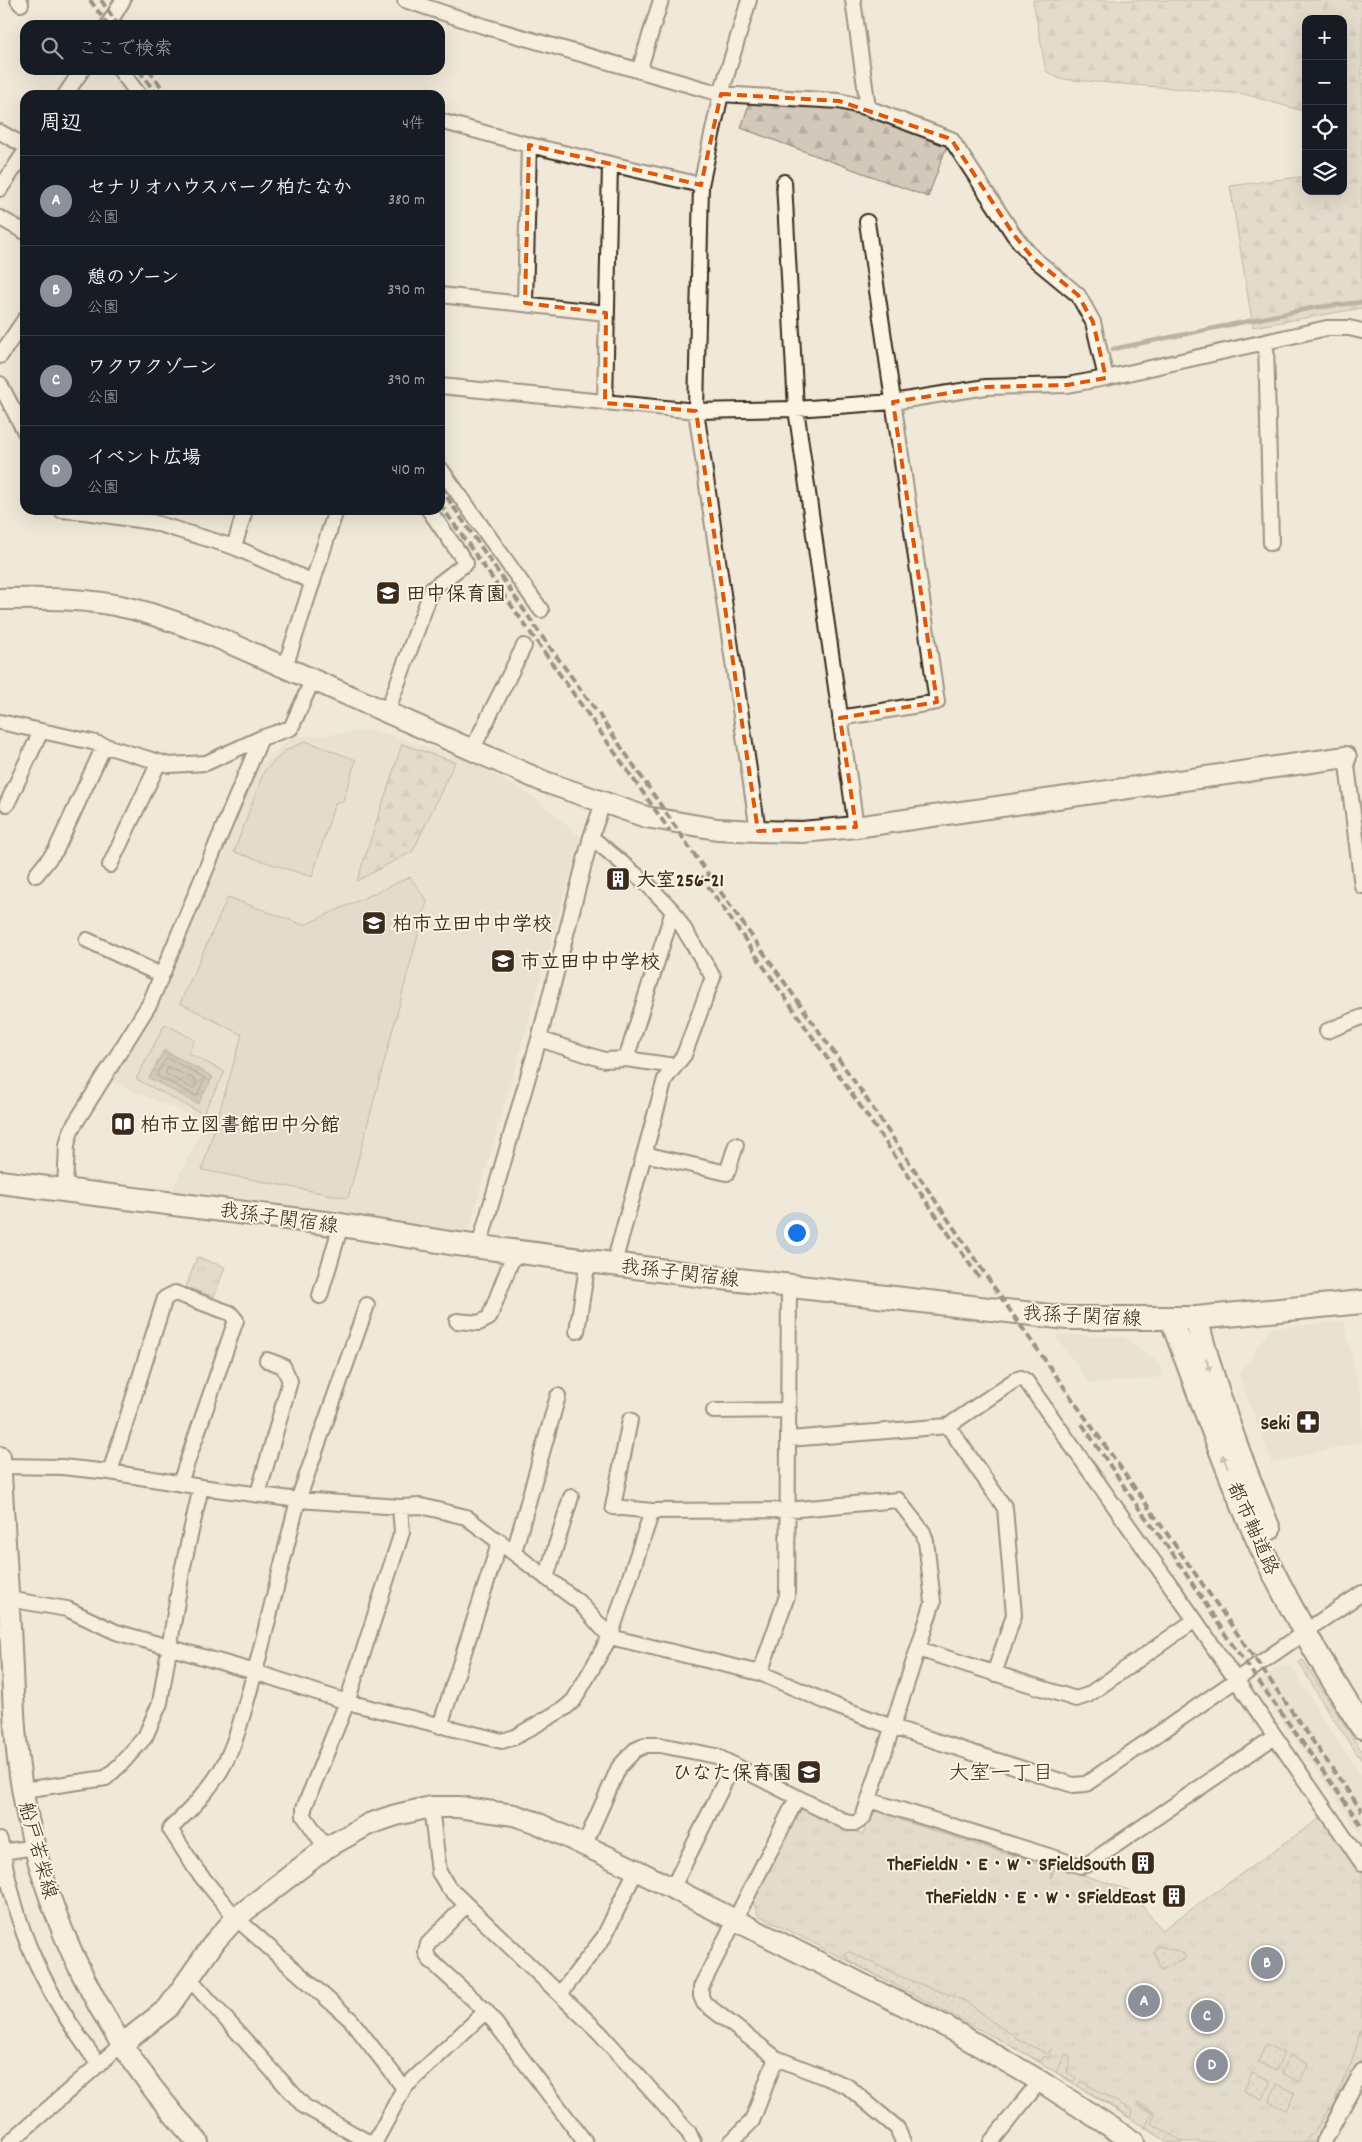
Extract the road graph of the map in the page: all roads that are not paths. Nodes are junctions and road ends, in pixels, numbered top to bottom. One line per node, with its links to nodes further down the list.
1 (123, 0): 6 (street)
2 (405, 0): 7 (street)
3 (661, 0): 7 (street)
4 (749, 0): 12 (street)
5 (853, 0): 13 (street)
6 (111, 20)
7 (639, 71): 12 (street)
8 (79, 75): 10 (street)
9 (124, 75): 11 (street)
10 (68, 90)
11 (135, 90)
12 (721, 94): 13 (street); 21 (street)
13 (868, 108): 33 (street)
14 (445, 122): 17 (street)
15 (0, 132): 16 (street)
16 (20, 143)
17 (529, 145): 19 (street); 27 (street)
18 (20, 159): 22 (street)
19 (610, 164): 21 (street); 28 (street)
20 (784, 182): 38 (street)
21 (701, 184): 39 (street)
22 (0, 189)
23 (0, 218): 25 (street)
24 (867, 222): 36 (street)
25 (20, 229)
26 (445, 295): 27 (street)
27 (524, 303): 28 (street)
28 (606, 313): 37 (street)
29 (20, 326): 32 (street)
30 (1362, 331): 31 (street)
31 (1266, 342): 33 (street); 47 (street)
32 (0, 356)
33 (1106, 378): 36 (street)
34 (0, 384): 40 (street)
35 (445, 387): 37 (street)
36 (892, 402): 38 (street); 56 (street)
37 (605, 403): 39 (street)
38 (796, 410): 39 (street); 56 (street)
39 (696, 411): 67 (street)
40 (20, 422)
41 (445, 475): 51 (street)
42 (137, 515): 46 (street)
43 (244, 515): 48 (street)
44 (334, 515): 49 (street)
45 (432, 515): 55 (street)
46 (154, 516): 48 (street)
47 (1270, 543)
48 (234, 547): 49 (street)
49 (313, 582): 53 (street)
50 (0, 599): 53 (street)
51 (541, 610)
52 (524, 646): 61 (street)
53 (285, 667): 54 (street)
54 (313, 679): 55 (street); 59 (street)
55 (387, 712): 61 (street)
56 (840, 718): 66 (street)
57 (0, 722): 58 (street)
58 (41, 731): 60 (street); 65 (street)
59 (261, 738): 63 (street); 74 (street)
60 (104, 746): 63 (street); 70 (street)
61 (472, 750): 64 (street)
62 (1346, 757): 66 (street); 71 (street)
63 (160, 762): 69 (street)
64 (603, 803): 67 (street); 68 (street)
65 (7, 804)
66 (856, 827): 67 (street)
67 (758, 831)
68 (591, 837): 72 (street); 77 (street)
69 (110, 865)
70 (36, 875)
71 (1362, 886)
72 (673, 911): 78 (street); 79 (street)
73 (86, 940): 74 (street)
74 (161, 975): 83 (street)
75 (1362, 1016): 76 (street)
76 (1326, 1031)
77 (539, 1039): 78 (street); 85 (street)
78 (626, 1059): 79 (street)
79 (675, 1066): 81 (street)
80 (736, 1145): 81 (street)
81 (644, 1154): 88 (street)
82 (0, 1182): 83 (main road, 我孫子関宿線)
83 (65, 1189): 84 (main road, 我孫子関宿線)
84 (341, 1225): 85 (main road, 我孫子関宿線); 90 (street)
85 (479, 1246): 86 (main road, 我孫子関宿線)
86 (518, 1251): 87 (main road, 我孫子関宿線); 95 (street)
87 (588, 1260): 88 (main road, 我孫子関宿線); 96 (street)
88 (614, 1263): 89 (main road, 我孫子関宿線)
89 (789, 1286): 93 (main road, 我孫子関宿線); 99 (street)
90 (320, 1296)
91 (1362, 1302): 94 (main road, 我孫子関宿線)
92 (367, 1305): 111 (street)
93 (1171, 1318): 94 (main road, 我孫子関宿線); 122 (main road, 都市軸道路, one-way to 93)
94 (1196, 1318): 122 (main road, 都市軸道路, one-way to 122)
95 (457, 1321)
96 (577, 1331)
97 (267, 1360): 109 (street)
98 (558, 1396): 116 (street)
99 (789, 1410): 100 (street); 103 (street)
100 (714, 1411)
101 (630, 1420): 114 (street)
102 (948, 1426): 103 (street); 120 (street); 128 (street)
103 (789, 1439): 113 (street)
104 (0, 1457): 105 (street, 船戸若柴線)
105 (0, 1466): 106 (street); 119 (street, 船戸若柴線)
106 (110, 1472): 107 (street); 107 (street)
107 (180, 1483): 108 (street)
108 (201, 1487): 109 (street); 124 (street)
109 (258, 1494): 111 (street)
110 (571, 1496): 117 (street)
111 (298, 1500): 112 (street); 126 (street)
112 (400, 1507): 115 (street); 131 (street)
113 (787, 1510): 114 (street); 125 (street); 127 (street)
114 (652, 1511): 123 (street)
115 (500, 1541): 116 (street); 132 (street)
116 (514, 1552): 117 (street)
117 (546, 1578): 123 (street)
118 (1362, 1593): 122 (street)
119 (8, 1599): 121 (street, 船戸若柴線); 124 (street)
120 (1195, 1620): 128 (street); 129 (street)
121 (5, 1628): 137 (street, 船戸若柴線)
122 (1310, 1628): 129 (street); 130 (main road, 都市軸道路); 134 (main road, 都市軸道路)
123 (610, 1637): 127 (street); 132 (street)
124 (170, 1647): 126 (street); 137 (street)
125 (918, 1649): 128 (street); 133 (street)
126 (255, 1672): 131 (street); 149 (street)
127 (760, 1673): 133 (street)
128 (994, 1674)
129 (1236, 1679): 133 (street); 135 (street)
130 (1362, 1701)
131 (347, 1702): 132 (street); 144 (street)
132 (440, 1726)
133 (892, 1727): 139 (street)
134 (1362, 1727)
135 (1274, 1737): 139 (street); 145 (street)
136 (734, 1765): 138 (street); 142 (street); 147 (street)
137 (23, 1790): 143 (street, 船戸若柴線)
138 (797, 1798): 139 (street); 150 (street)
139 (868, 1800)
140 (431, 1807): 142 (street); 144 (street); 148 (street)
141 (1, 1846): 143 (street); 156 (street)
142 (584, 1846): 146 (street)
143 (35, 1847): 154 (street, 船戸若柴線)
144 (326, 1848): 149 (street)
145 (1362, 1863)
146 (636, 1870): 147 (street); 152 (street)
147 (672, 1889): 150 (street)
148 (466, 1905): 152 (street); 153 (street)
149 (236, 1918): 151 (street); 159 (street)
150 (735, 1921): 155 (street); 158 (street)
151 (189, 1978): 154 (street); 162 (street)
152 (560, 1994): 165 (street)
153 (486, 2011): 159 (street); 164 (street)
154 (121, 2045): 156 (street); 161 (street, 船戸若柴線)
155 (776, 2058): 166 (street); 167 (street)
156 (99, 2065): 160 (street)
157 (1362, 2071): 170 (street)
158 (1040, 2081): 168 (street); 169 (street)
159 (404, 2088): 163 (street)
160 (10, 2142)
161 (198, 2142)
162 (368, 2142)
163 (375, 2142)
164 (586, 2142)
165 (693, 2142)
166 (731, 2142)
167 (903, 2142)
168 (991, 2142)
169 (1134, 2142)
170 (1324, 2142)

